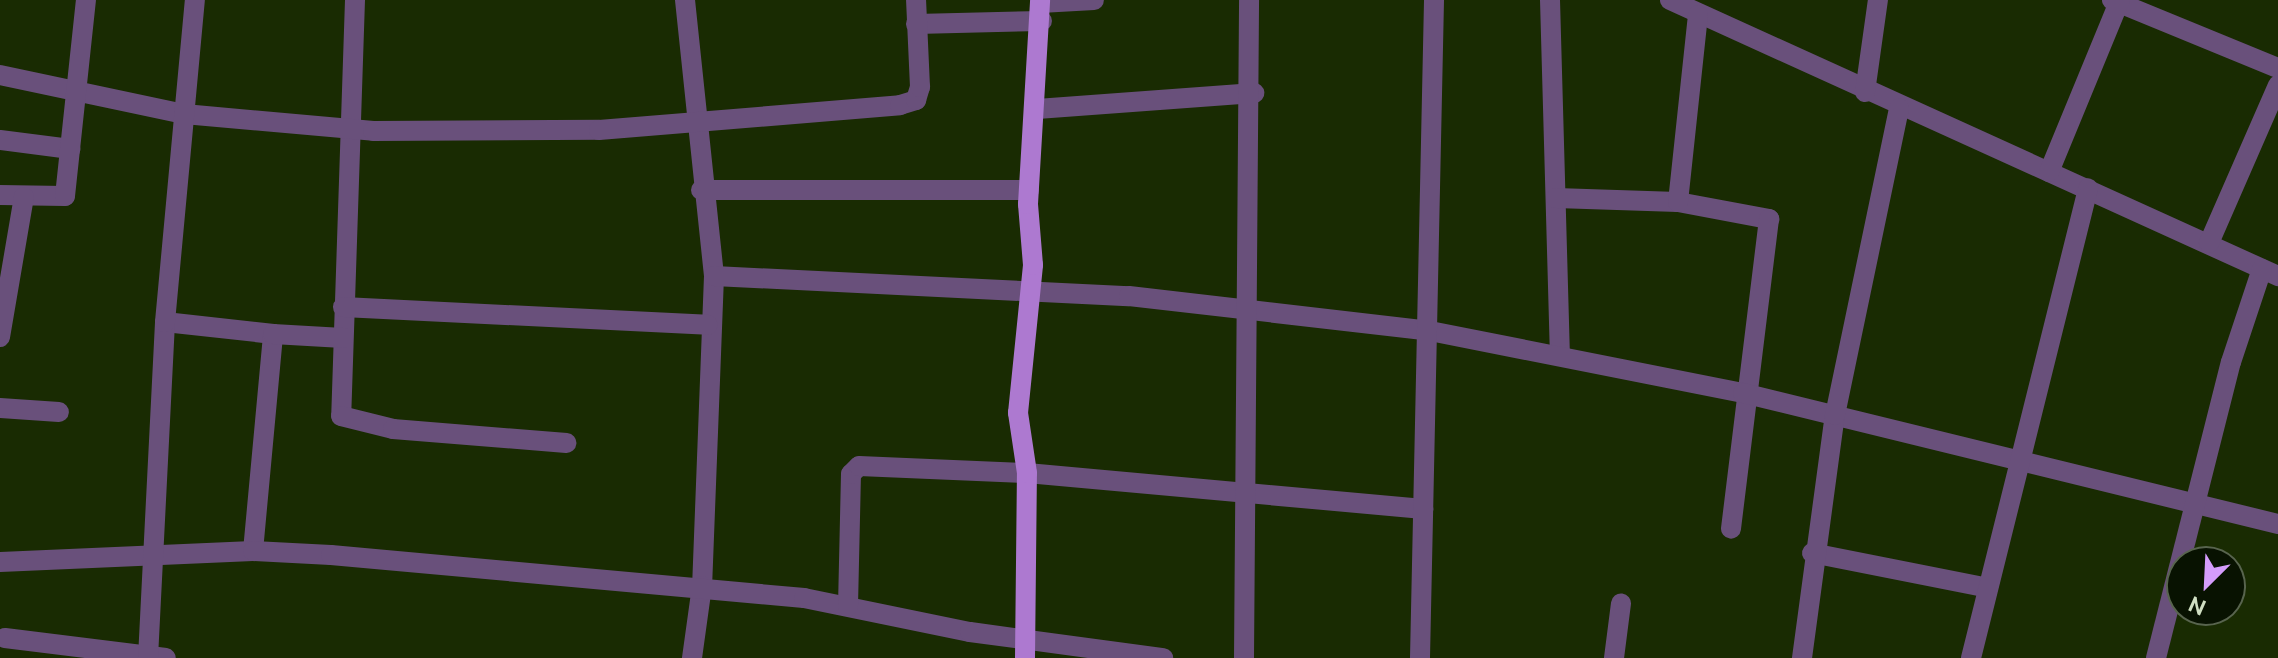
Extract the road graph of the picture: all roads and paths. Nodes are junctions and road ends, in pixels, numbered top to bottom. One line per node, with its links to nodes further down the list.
1 (86, 0): 18 (street)
2 (195, 0): 23 (street)
3 (355, 0): 25 (street)
4 (685, 0): 24 (street)
5 (916, 0): 14 (street)
6 (1094, 0): 13 (street)
7 (1249, 0): 20 (street)
8 (1434, 0): 44 (street)
9 (1550, 0): 34 (street)
10 (1878, 0): 19 (street)
11 (2117, 1): 15 (street); 28 (street)
12 (1683, 5): 19 (street); 35 (street)
13 (1041, 8): 14 (street); 21 (main road)
14 (916, 24): 24 (street)
15 (2278, 68)
16 (0, 75): 18 (street)
17 (2278, 85): 36 (street)
18 (77, 86): 23 (street); 27 (street)
19 (1865, 92): 22 (street)
20 (1254, 93): 21 (street); 41 (street)
21 (1037, 109): 31 (main road)
22 (1899, 109): 28 (street); 52 (street)
23 (184, 114): 25 (street); 42 (street)
24 (696, 120): 25 (street); 30 (street)
25 (352, 130): 40 (street)
26 (0, 140): 27 (street)
27 (70, 149): 33 (street)
28 (2049, 172): 29 (street)
29 (2088, 188): 36 (street); 54 (street)
30 (701, 190): 31 (street); 38 (street)
31 (1029, 190): 39 (main road)
32 (0, 195): 33 (street)
33 (24, 197): 46 (street)
34 (1556, 198): 35 (street); 48 (street)
35 (1678, 202): 49 (street)
36 (2209, 243): 37 (street)
37 (2270, 273): 57 (street)
38 (714, 276): 39 (street); 43 (street)
39 (1029, 296): 41 (street); 55 (main road)
40 (343, 307): 43 (street); 47 (street)
41 (1245, 310): 44 (street); 56 (street)
42 (165, 322): 45 (street); 63 (street)
43 (708, 325): 65 (street)
44 (1430, 331): 48 (street); 58 (street)
45 (273, 334): 47 (street); 61 (street)
46 (0, 337)
47 (343, 338): 53 (street)
48 (1560, 356): 49 (street)
49 (1743, 393): 52 (street); 60 (street)
50 (0, 408): 51 (street)
51 (59, 412)
52 (1835, 415): 54 (street); 62 (street)
53 (566, 443)
54 (2016, 457): 57 (street); 66 (street)
55 (1027, 473): 56 (street); 68 (street); 70 (main road)
56 (1244, 492): 58 (street); 74 (street)
57 (2198, 505): 59 (street); 79 (street)
58 (1423, 509): 75 (street)
59 (2278, 524)
60 (1731, 529)
61 (253, 551): 63 (street); 65 (street)
62 (1812, 553): 66 (street); 77 (street)
63 (150, 558): 64 (street); 71 (street)
64 (0, 562)
65 (702, 586): 68 (street); 72 (street)
66 (1984, 587): 78 (street)
67 (1621, 603): 76 (street)
68 (848, 606): 70 (street)
69 (5, 638): 71 (street)
70 (1024, 649): 73 (street)
71 (154, 658)
72 (692, 658)
73 (1163, 658)
74 (1244, 658)
75 (1420, 658)
76 (1614, 658)
77 (1802, 658)
78 (1971, 658)
79 (2156, 658)

